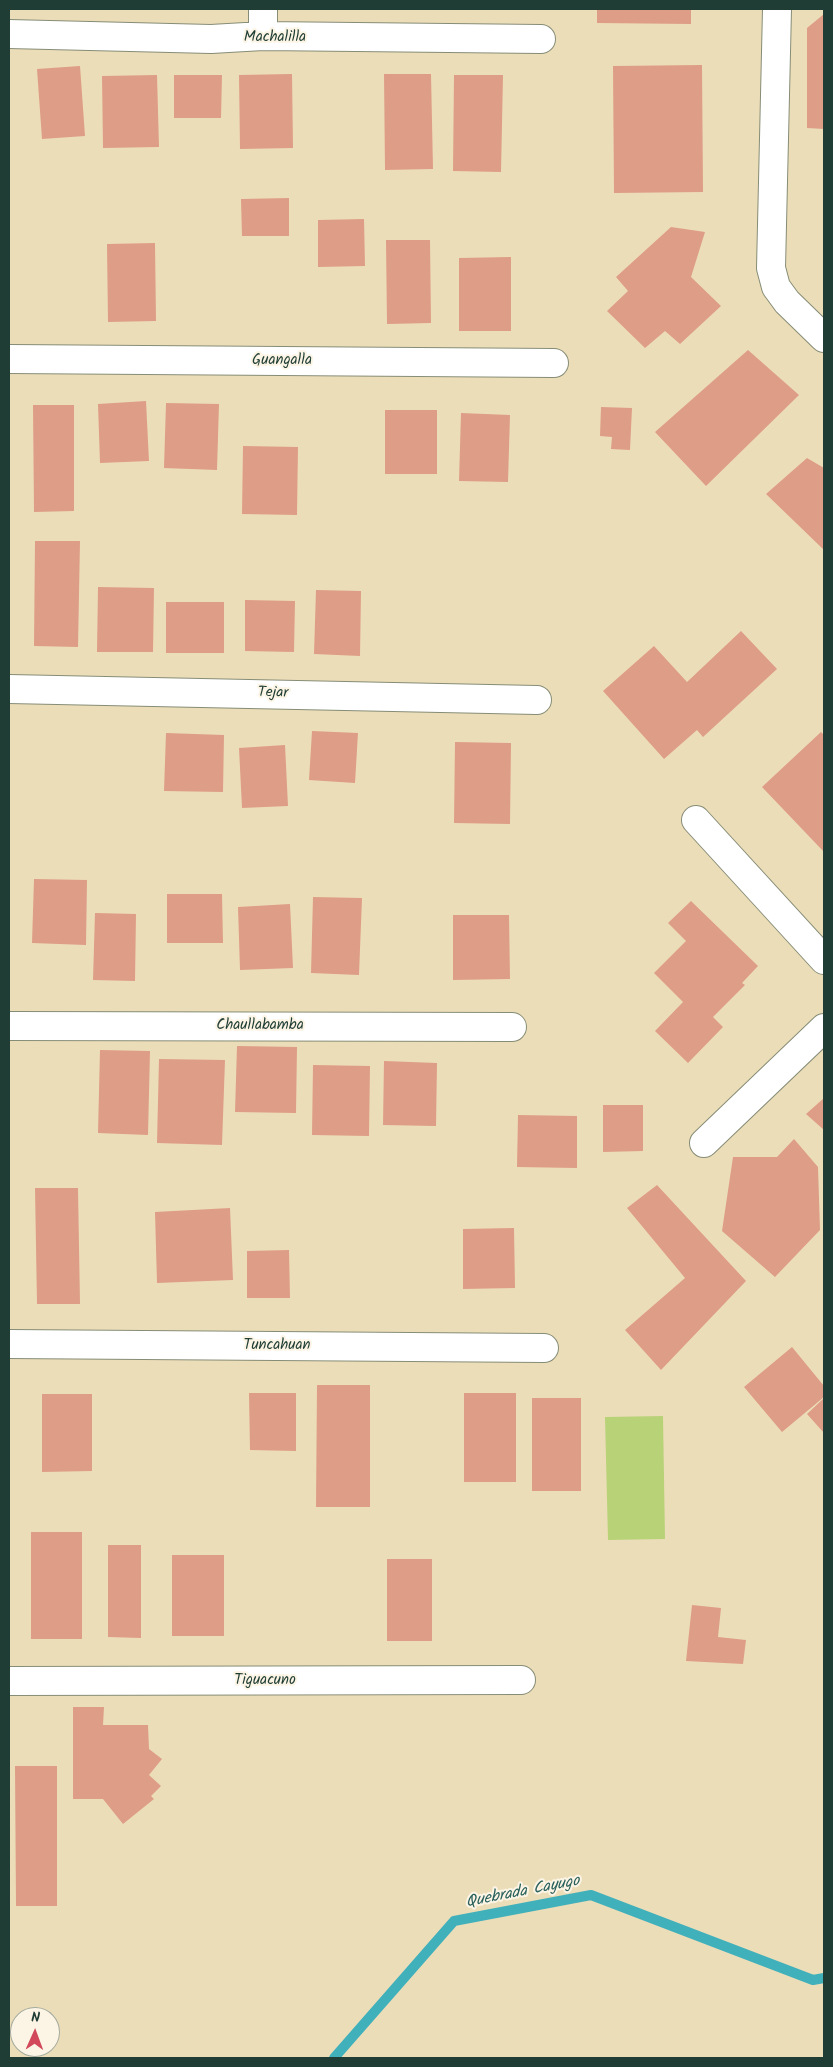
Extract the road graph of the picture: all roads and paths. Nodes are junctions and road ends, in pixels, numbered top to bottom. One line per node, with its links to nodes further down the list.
1 (263, 9): 4 (street)
2 (777, 9): 6 (street)
3 (9, 34): 4 (street, Machalilla)
4 (263, 36): 5 (street, Machalilla)
5 (541, 39)
6 (824, 338)
7 (9, 359): 8 (street, Guangalla)
8 (554, 363)
9 (9, 689): 10 (street, Tejar)
10 (537, 700)
11 (696, 820): 12 (street)
12 (824, 960)
13 (9, 1026): 14 (street, Chaullabamba)
14 (512, 1027)
15 (824, 1028): 16 (street)
16 (704, 1143)
17 (9, 1344): 18 (street, Tuncahuan)
18 (544, 1348)
19 (521, 1680): 20 (street, Tiguacuno)
20 (9, 1681)

